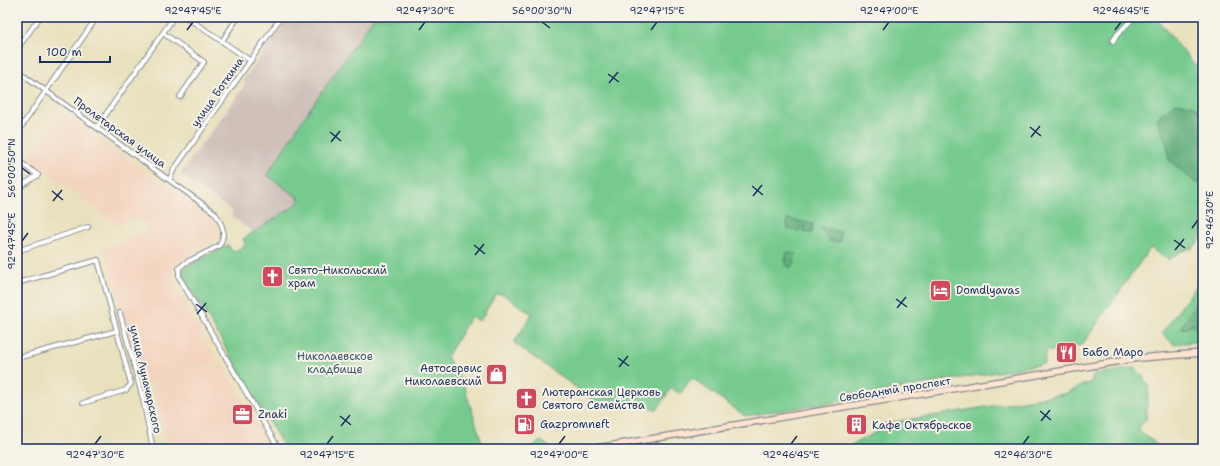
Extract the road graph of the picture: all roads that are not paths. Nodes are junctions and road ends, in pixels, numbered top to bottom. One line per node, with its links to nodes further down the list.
1 (40, 17): 11 (street)
2 (97, 17): 14 (street)
3 (174, 17): 8 (street)
4 (186, 17): 9 (street)
5 (238, 17): 9 (street)
6 (281, 17): 12 (street, улица Боткина)
7 (1134, 17): 10 (street)
8 (163, 33): 15 (street); 16 (street)
9 (222, 40): 12 (street)
10 (1114, 41)
11 (17, 49)
12 (251, 60): 19 (street, улица Боткина)
13 (17, 70): 14 (street, Пролетарская улица)
14 (46, 89): 16 (street, Пролетарская улица); 17 (street)
15 (180, 97)
16 (97, 127): 19 (street, Пролетарская улица)
17 (17, 133)
18 (17, 160): 20 (street)
19 (170, 179): 30 (street, Пролетарская улица)
20 (17, 187)
21 (88, 227): 22 (street)
22 (17, 251)
23 (17, 283): 25 (street, улица Луначарского)
24 (120, 313): 29 (street, улица Луначарского)
25 (116, 331): 27 (street); 28 (street, улица Луначарского)
26 (1203, 353): 31 (main road, Свободный проспект)
27 (17, 358)
28 (83, 403)
29 (152, 449)
30 (279, 449)
31 (590, 449)

